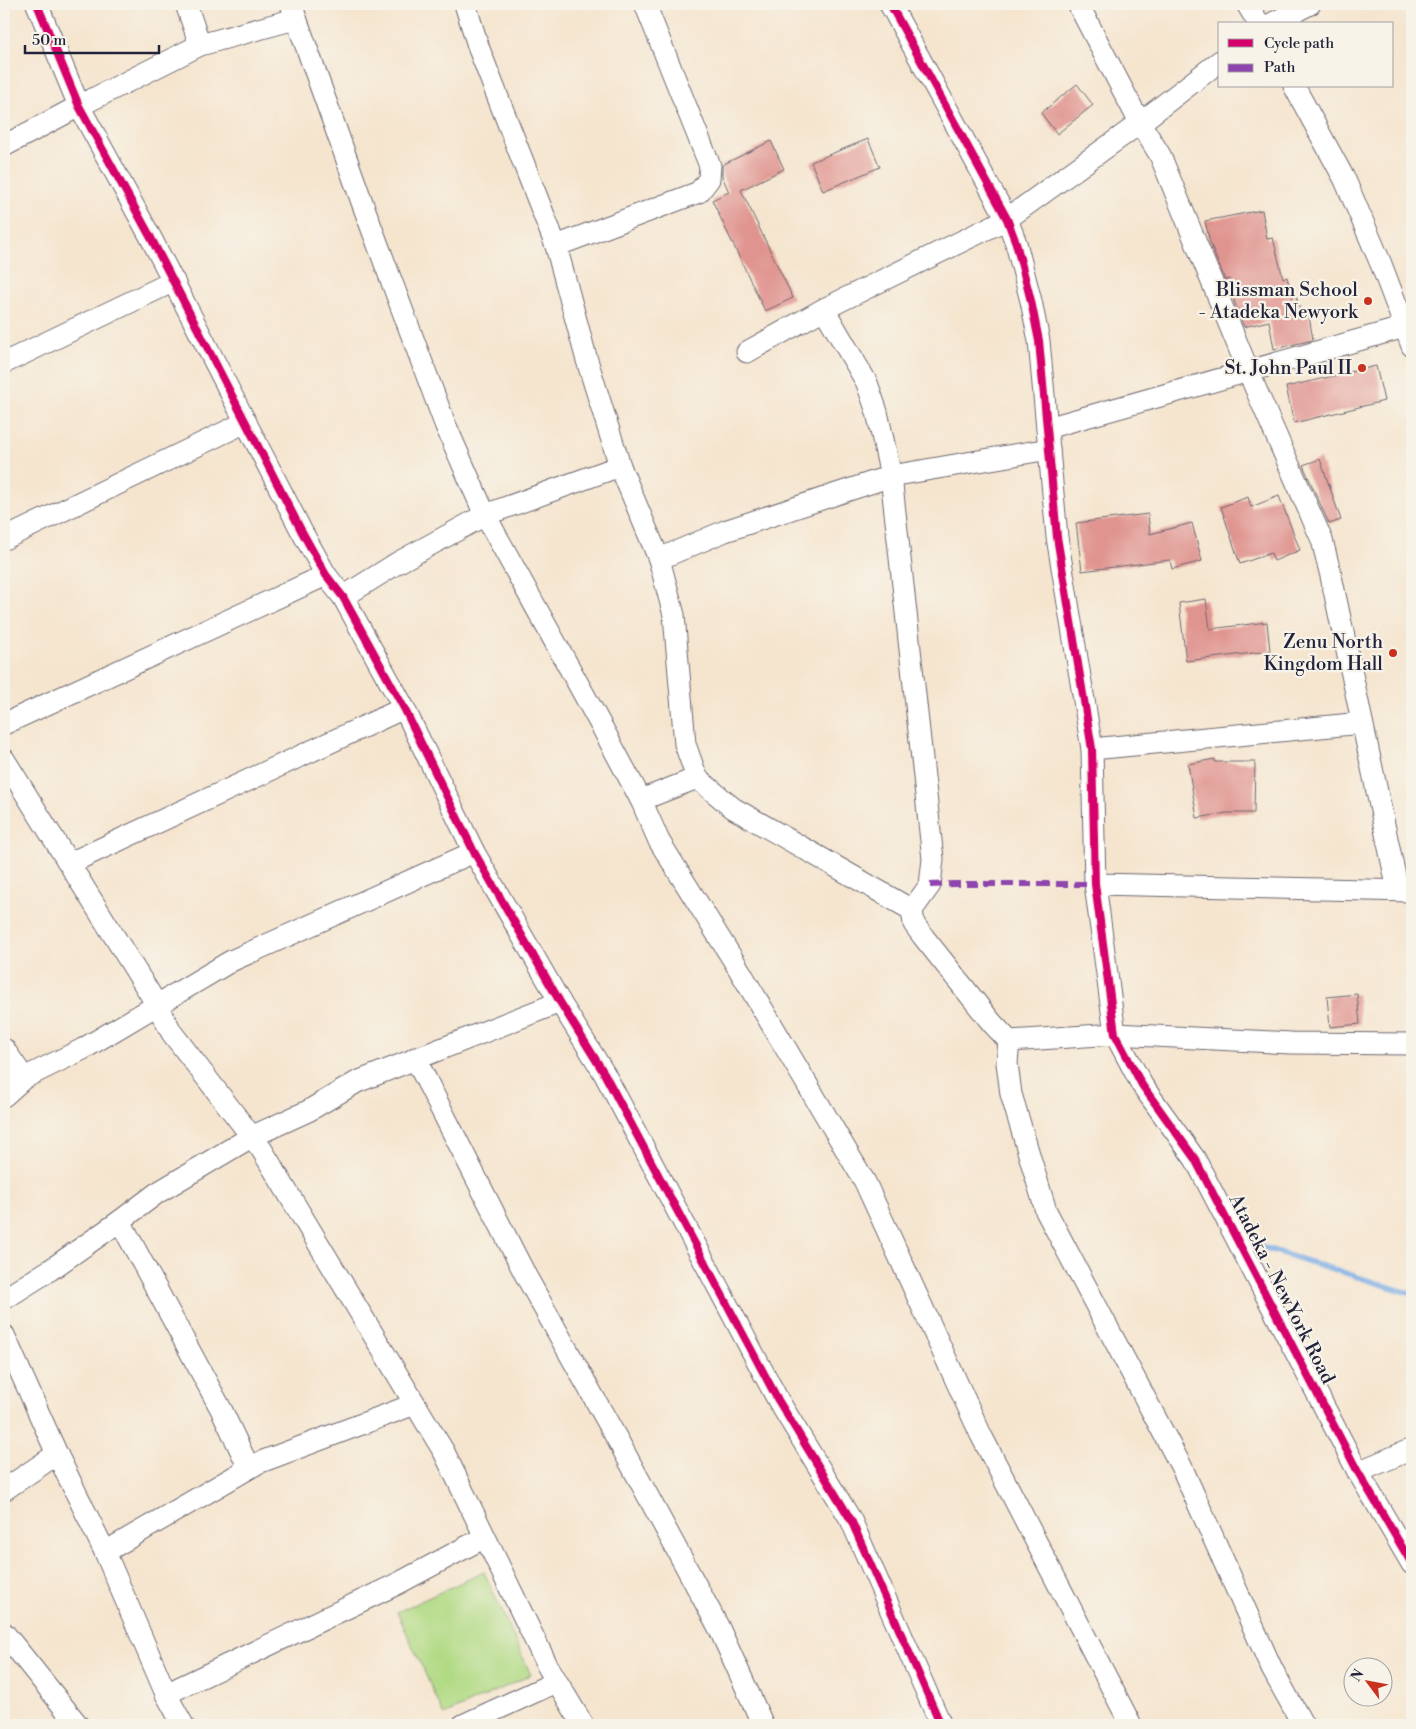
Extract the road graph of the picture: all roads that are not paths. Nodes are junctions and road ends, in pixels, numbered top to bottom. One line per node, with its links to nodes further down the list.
1 (38, 4): 15 (street)
2 (186, 4): 12 (street)
3 (465, 4): 19 (street)
4 (645, 4): 19 (street)
5 (890, 4): 18 (street)
6 (1078, 4): 16 (street)
7 (1247, 4): 10 (street)
8 (1310, 4): 11 (street)
9 (293, 11): 12 (street); 30 (street)
10 (1258, 22)
11 (1275, 22)
12 (200, 45): 15 (street)
13 (1218, 63): 16 (street)
14 (1295, 88): 22 (street)
15 (79, 106): 17 (street); 20 (street)
16 (1140, 123): 18 (street); 25 (street)
17 (4, 146)
18 (1006, 219): 21 (street); 27 (street)
19 (556, 246): 28 (street)
20 (174, 281): 24 (street); 26 (street)
21 (824, 310): 23 (street); 29 (street)
22 (1410, 333): 25 (street)
23 (747, 352)
24 (4, 363)
25 (1249, 372): 27 (street); 36 (street)
26 (246, 422): 31 (street); 33 (street)
27 (1048, 438): 29 (street); 38 (street)
28 (620, 466): 30 (street); 32 (street)
29 (891, 476): 32 (street); 46 (street)
30 (485, 515): 34 (street); 41 (street)
31 (4, 539)
32 (659, 560): 40 (street)
33 (326, 575): 34 (street); 37 (street)
34 (343, 597): 35 (street)
35 (404, 708): 42 (street); 43 (street)
36 (1362, 723): 38 (street); 45 (street)
37 (4, 724)
38 (1092, 749): 44 (street)
39 (4, 759): 43 (street)
40 (697, 778): 41 (street); 46 (street)
41 (641, 800): 78 (street)
42 (474, 852): 47 (street); 48 (street)
43 (70, 863): 48 (street)
44 (1095, 884): 45 (street); 49 (street)
45 (1405, 890)
46 (912, 910): 50 (street)
47 (560, 1002): 53 (street); 77 (street)
48 (157, 1006): 54 (street); 56 (street)
49 (1115, 1034): 50 (street); 51 (street); 64 (street, Atadeka - NewYork Road)
50 (1009, 1041): 79 (street)
51 (1412, 1044)
52 (4, 1050): 54 (street)
53 (415, 1058): 56 (street); 76 (street)
54 (24, 1078): 55 (street)
55 (4, 1096)
56 (251, 1137): 57 (street); 60 (street)
57 (120, 1222): 58 (street); 63 (street)
58 (4, 1299)
59 (4, 1336): 62 (street)
60 (415, 1404): 63 (street); 66 (street)
61 (1412, 1448): 64 (street)
62 (57, 1454): 65 (street); 67 (street)
63 (249, 1468): 67 (street)
64 (1358, 1472): 68 (street, Atadeka - NewYork Road)
65 (4, 1490)
66 (485, 1537): 70 (street); 71 (street)
67 (105, 1552): 71 (street)
68 (1412, 1564)
69 (4, 1633): 72 (street)
70 (556, 1682): 74 (street); 75 (street)
71 (166, 1694): 73 (street)
72 (78, 1725)
73 (183, 1725)
74 (463, 1725)
75 (583, 1725)
76 (763, 1725)
77 (941, 1725)
78 (1131, 1725)
79 (1303, 1725)

